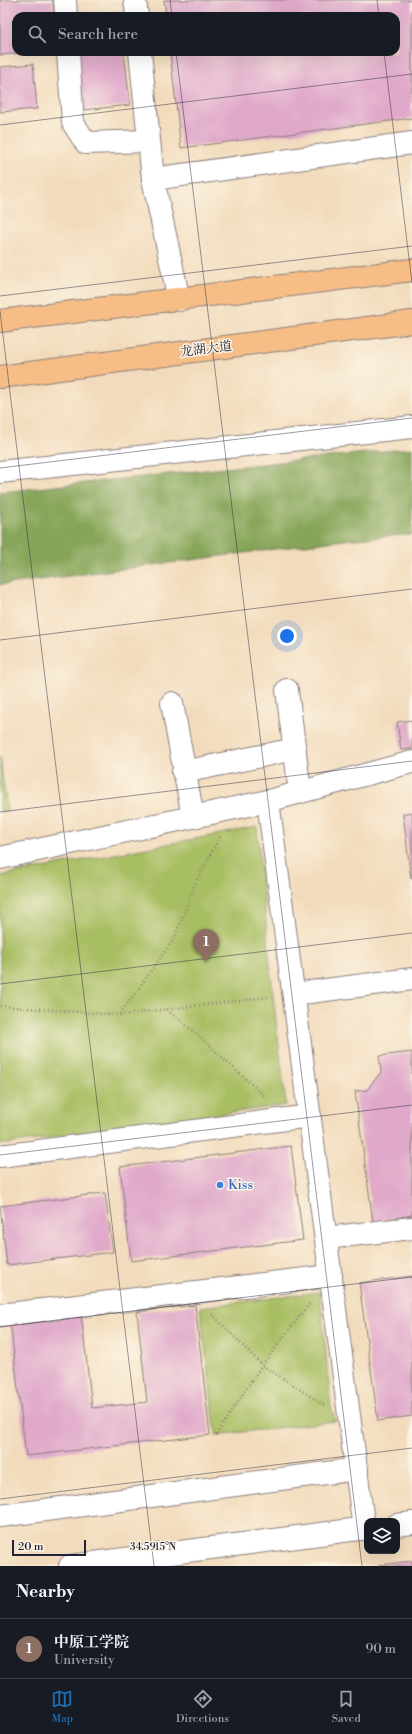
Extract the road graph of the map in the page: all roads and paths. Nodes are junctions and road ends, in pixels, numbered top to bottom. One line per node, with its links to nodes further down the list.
1 (65, 0): 3 (street)
2 (135, 0): 4 (street)
3 (66, 12)
4 (136, 12)
5 (68, 56): 7 (street)
6 (140, 56): 7 (street)
7 (149, 141): 9 (street)
8 (412, 143): 9 (street)
9 (153, 179): 11 (street)
10 (412, 270): 11 (highway)
11 (179, 300): 12 (highway)
12 (0, 321)
13 (412, 322): 14 (highway, 龙湖大道)
14 (0, 377)
15 (412, 427): 16 (street)
16 (0, 472)
17 (287, 690): 19 (street)
18 (172, 703): 21 (street)
19 (295, 750): 21 (street); 22 (street)
20 (412, 762): 22 (street)
21 (183, 772): 25 (street)
22 (300, 792): 23 (street)
23 (268, 801): 24 (street); 28 (street)
24 (236, 808): 25 (street); 31 (path)
25 (193, 817): 26 (street)
26 (0, 858)
27 (412, 979): 28 (street)
28 (294, 994): 30 (path); 32 (street)
29 (0, 1006): 31 (path)
30 (166, 1010): 31 (path); 33 (path)
31 (120, 1015)
32 (310, 1116): 33 (street); 36 (street)
33 (288, 1119): 34 (street)
34 (0, 1156)
35 (412, 1228): 36 (street)
36 (326, 1238): 37 (street)
37 (331, 1276): 38 (street); 40 (path); 41 (street)
38 (191, 1292): 39 (street); 40 (path)
39 (0, 1315)
40 (262, 1366): 41 (path); 42 (path)
41 (350, 1422): 43 (street)
42 (216, 1435)
43 (356, 1469): 44 (street); 45 (street)
44 (0, 1516)
45 (364, 1522)
46 (412, 1523): 47 (street)
47 (400, 1525)
48 (364, 1529): 49 (street)
49 (70, 1566)

